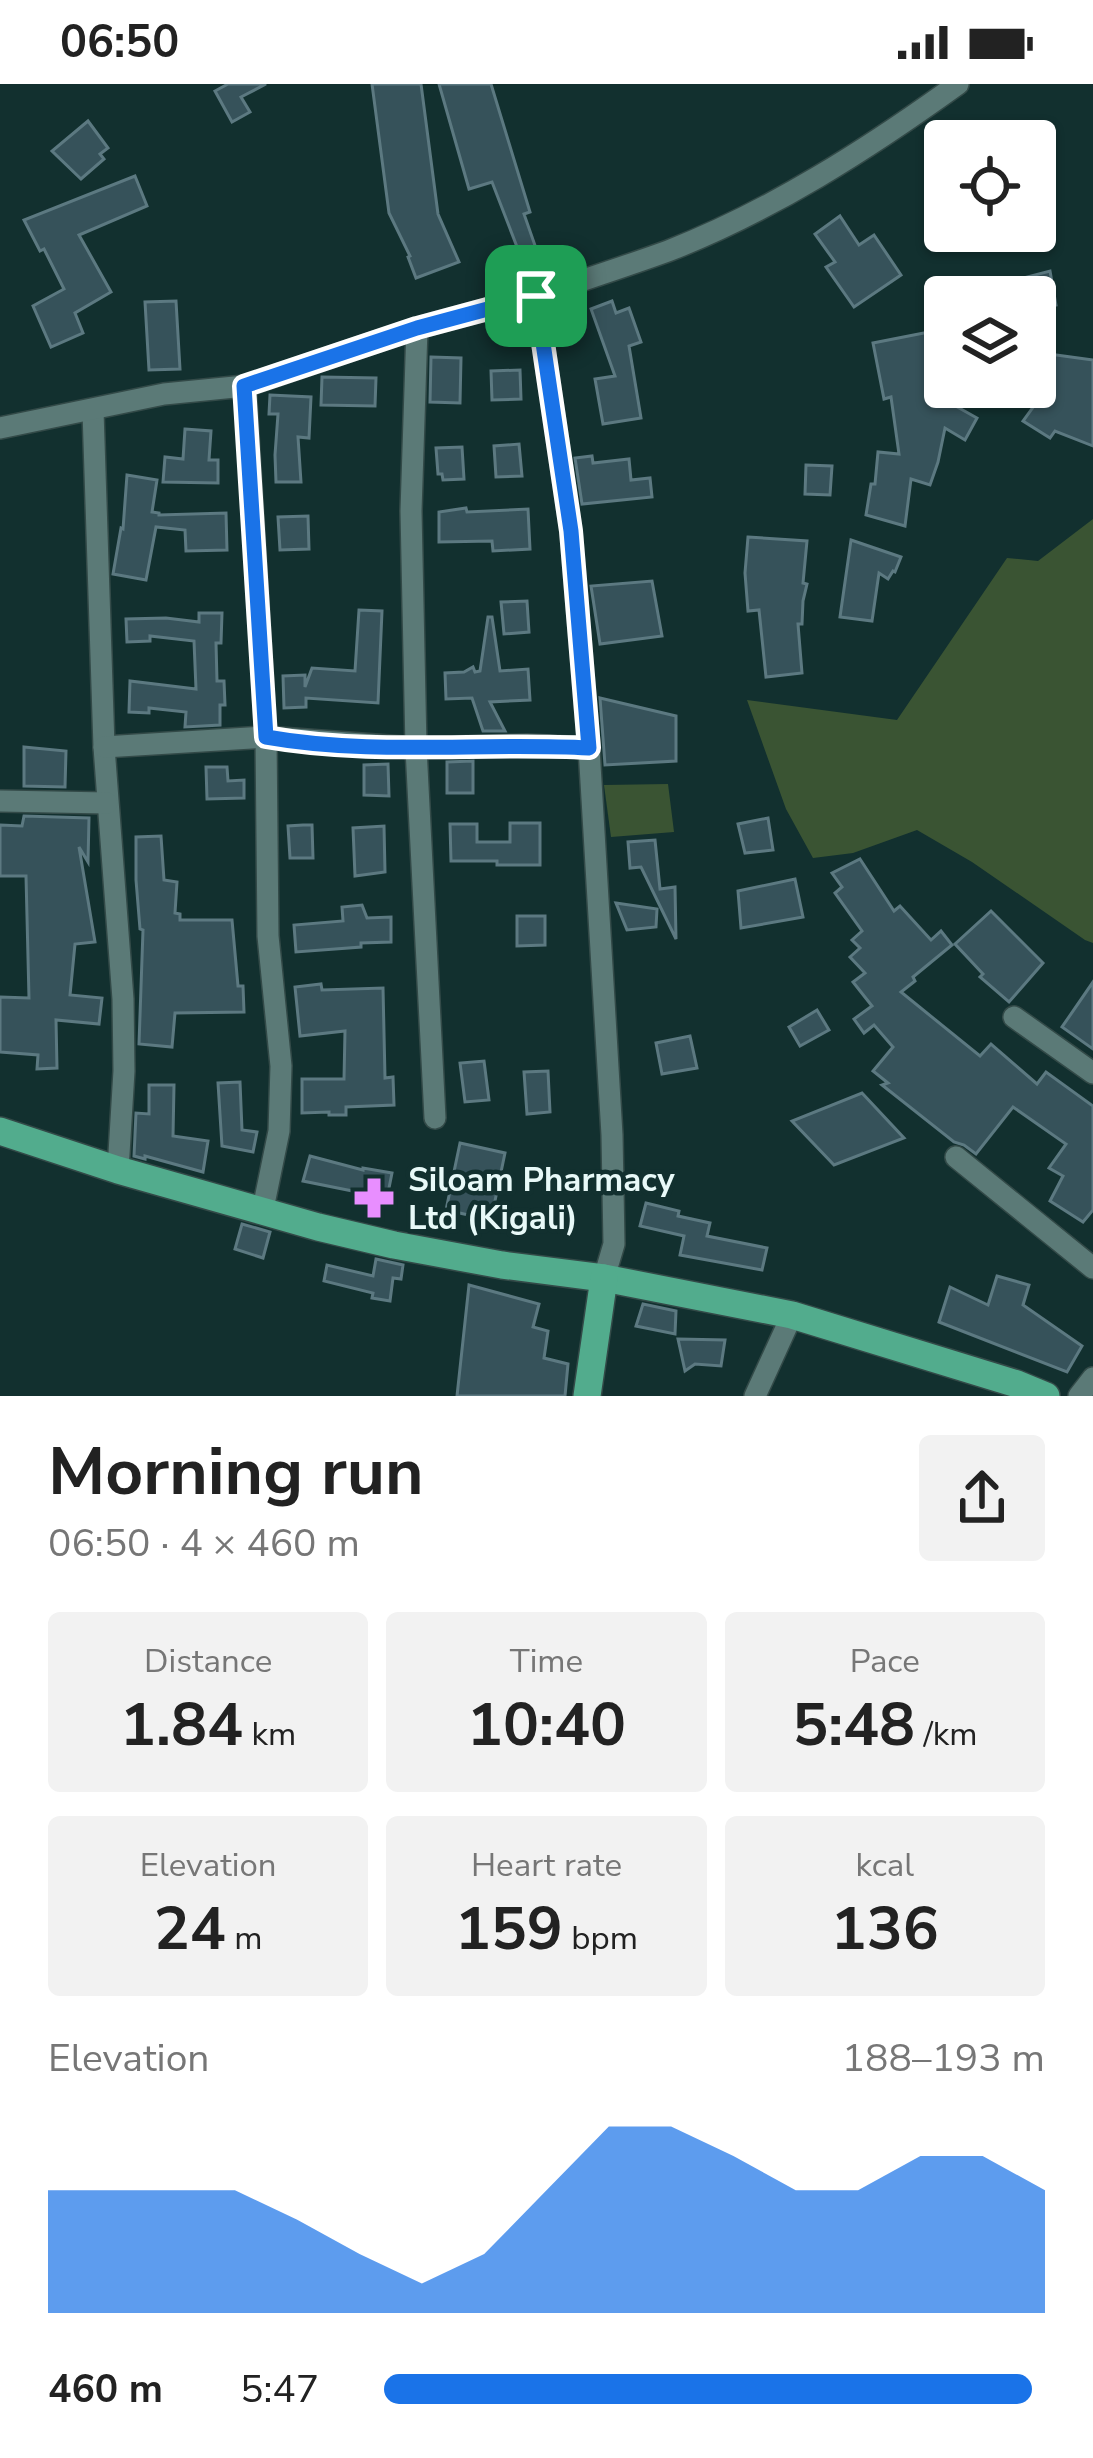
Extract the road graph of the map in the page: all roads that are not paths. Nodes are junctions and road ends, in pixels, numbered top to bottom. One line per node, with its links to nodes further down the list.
1 (958, 84): 2 (street)
2 (536, 296): 3 (street); 10 (street)
3 (417, 328): 4 (street); 9 (street)
4 (244, 386): 5 (street); 7 (street)
5 (93, 410): 6 (street); 8 (street)
6 (0, 428)
7 (266, 737): 8 (street); 9 (street); 19 (street)
8 (104, 747): 12 (street)
9 (416, 748): 10 (street); 15 (street)
10 (589, 748): 21 (street)
11 (0, 801): 12 (street)
12 (107, 803): 18 (street)
13 (1014, 1018): 14 (street)
14 (1093, 1072)
15 (435, 1118)
16 (0, 1131): 18 (main road)
17 (956, 1156): 20 (street)
18 (118, 1170): 19 (main road)
19 (263, 1209): 21 (main road)
20 (1093, 1268)
21 (604, 1278): 22 (main road); 24 (main road)
22 (792, 1315): 25 (street); 26 (main road)
23 (1093, 1378): 27 (street)
24 (587, 1396)
25 (754, 1396)
26 (1046, 1396)
27 (1078, 1396)

